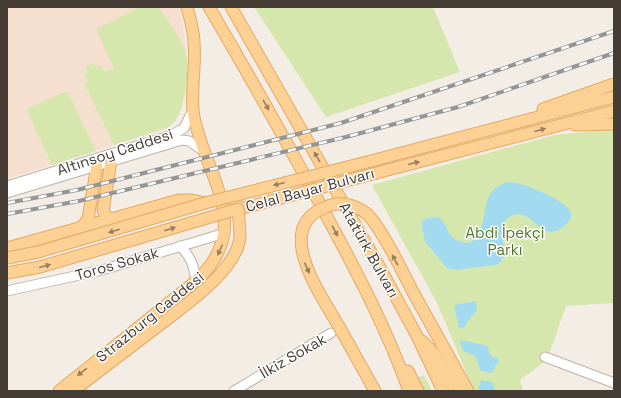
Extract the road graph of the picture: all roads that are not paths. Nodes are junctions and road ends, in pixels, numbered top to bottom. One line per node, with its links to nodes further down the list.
1 (187, 7): 6 (main road)
2 (209, 7): 30 (main road, Atatürk Bulvarı, one-way to 30)
3 (231, 7): 29 (main road, Atatürk Bulvarı, one-way to 3)
4 (614, 84): 10 (main road)
5 (614, 97): 10 (main road, Celal Bayar Bulvarı)
6 (193, 110): 11 (main road); 12 (street, Altınsoy Caddesi)
7 (614, 111): 9 (main road, Celal Bayar Bulvarı)
8 (614, 124): 9 (main road)
9 (561, 125): 18 (main road, Celal Bayar Bulvarı, one-way to 9, bridge)
10 (487, 130): 16 (main road, Celal Bayar Bulvarı, one-way to 16, bridge)
11 (205, 152): 12 (street, Altınsoy Caddesi); 21 (main road, Strazburg Caddesi)
12 (110, 158): 13 (street, Altınsoy Caddesi); 19 (main road)
13 (96, 162): 14 (street, Altınsoy Caddesi); 15 (street, Altınsoy Caddesi); 20 (main road)
14 (7, 186)
15 (7, 193)
16 (234, 196): 17 (main road, Celal Bayar Bulvarı, bridge); 18 (main road, Strazburg Caddesi)
17 (205, 203): 19 (main road); 24 (main road, Celal Bayar Bulvarı, one-way to 24, bridge)
18 (238, 209): 25 (main road, Celal Bayar Bulvarı, one-way to 18, bridge); 35 (main road, Strazburg Caddesi, bridge)
19 (108, 219): 20 (main road)
20 (82, 227): 23 (main road)
21 (225, 232): 22 (street, Toros Sokak); 26 (main road, Strazburg Caddesi, one-way to 26)
22 (180, 246): 26 (street); 27 (street, Toros Sokak)
23 (7, 248)
24 (7, 258)
25 (7, 273)
26 (196, 281): 34 (main road, Strazburg Caddesi, one-way to 34)
27 (7, 291)
28 (336, 332): 36 (street, İlkiz Sokak); 37 (main road); 41 (main road, one-way to 28, bridge)
29 (417, 336): 33 (main road, Atatürk Bulvarı); 40 (main road)
30 (394, 348): 38 (main road, Atatürk Bulvarı); 39 (main road)
31 (545, 357): 32 (street)
32 (614, 383)
33 (441, 388)
34 (59, 391)
35 (73, 391)
36 (234, 391)
37 (375, 391)
38 (409, 391)
39 (418, 391)
40 (456, 391)
41 (468, 391)

